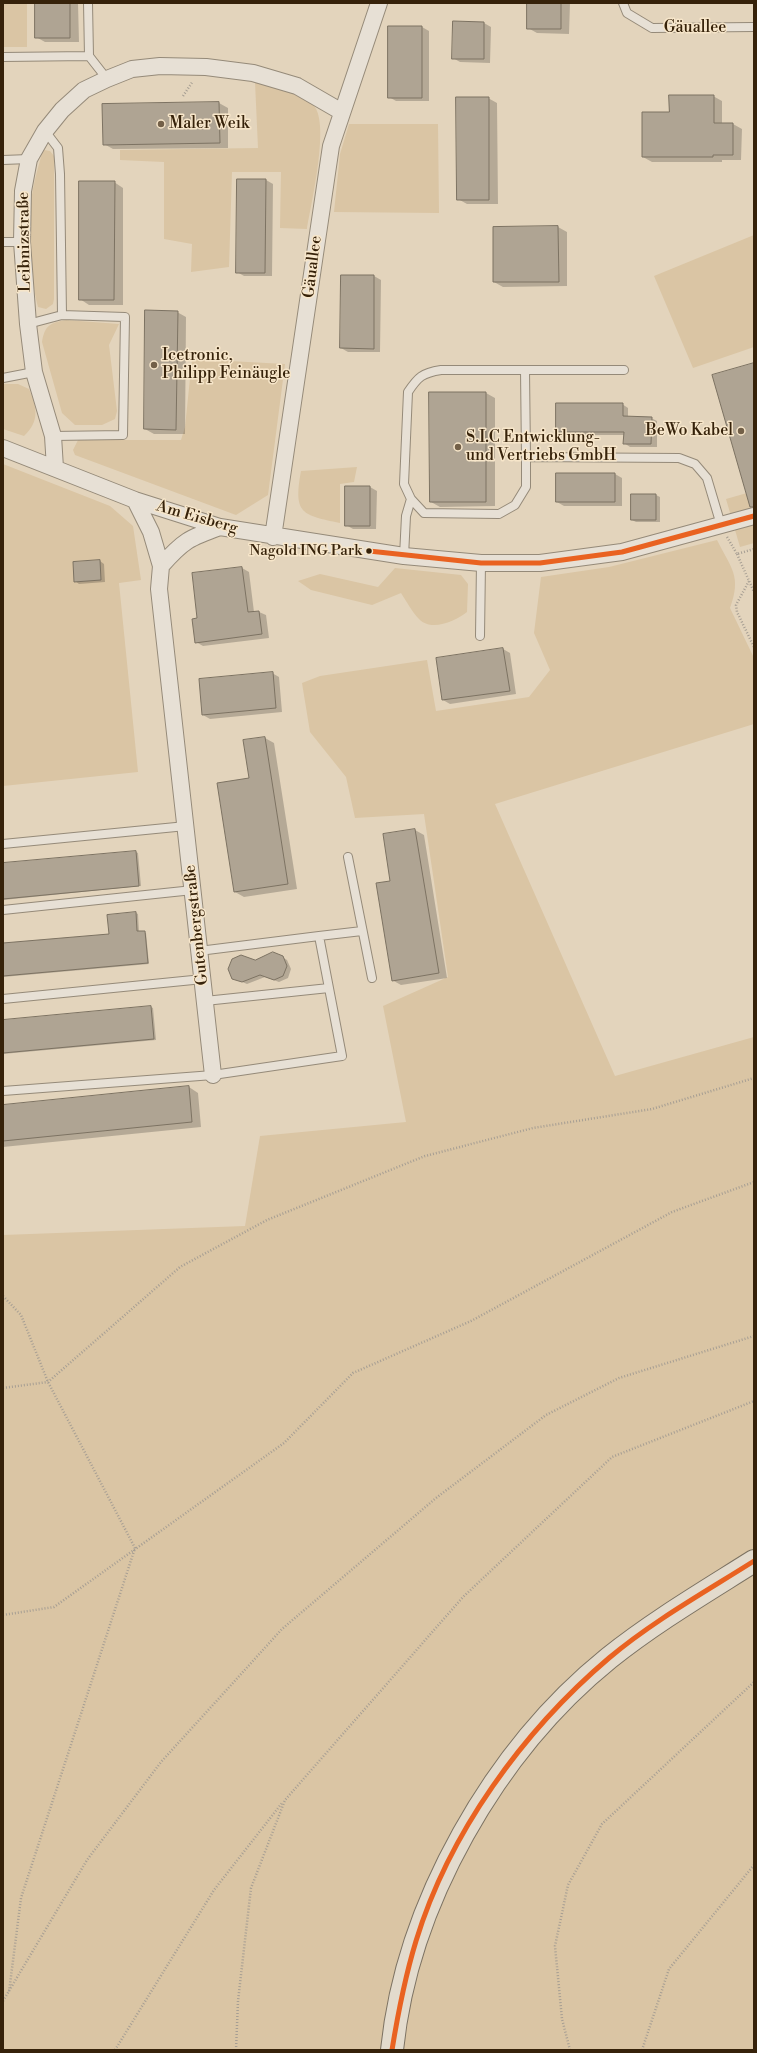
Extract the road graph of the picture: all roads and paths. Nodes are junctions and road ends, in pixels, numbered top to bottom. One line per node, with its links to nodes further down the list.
1 (88, 3): 5 (lane)
2 (379, 3): 8 (street, Gäuallee)
3 (623, 3): 4 (lane, Gäuallee)
4 (754, 27)
5 (89, 56): 6 (lane); 7 (lane)
6 (3, 57)
7 (108, 79): 8 (street, Leibnizstraße); 9 (street, Leibnizstraße)
8 (342, 112): 29 (street, Gäuallee)
9 (45, 131): 11 (street, Leibnizstraße); 14 (lane)
10 (3, 160): 11 (lane)
11 (29, 160): 13 (street, Leibnizstraße)
12 (3, 242): 13 (lane)
13 (22, 242): 15 (street, Leibnizstraße)
14 (62, 315): 15 (lane); 20 (lane)
15 (28, 324): 18 (street, Leibnizstraße)
16 (525, 370): 17 (lane); 22 (lane); 24 (lane)
17 (624, 370)
18 (34, 372): 19 (lane); 20 (street, Leibnizstraße)
19 (3, 378)
20 (53, 436): 23 (street, Leibnizstraße)
21 (3, 448): 23 (street, Am Eisberg)
22 (526, 457): 24 (lane); 27 (lane)
23 (55, 468): 25 (street, Am Eisberg)
24 (411, 499): 32 (lane)
25 (135, 500): 28 (street, Am Eisberg); 34 (street, Gutenbergstraße)
26 (754, 516): 27 (street, Am Eisberg)
27 (721, 526): 31 (path); 33 (street, Am Eisberg)
28 (220, 527): 29 (street, Am Eisberg); 34 (street)
29 (273, 537): 32 (street, Am Eisberg)
30 (754, 549): 31 (path)
31 (737, 554): 35 (path)
32 (404, 556): 33 (street, Am Eisberg)
33 (481, 562): 37 (lane)
34 (161, 566): 39 (street, Gutenbergstraße)
35 (749, 581): 36 (path); 38 (path)
36 (754, 592)
37 (480, 636)
38 (754, 647)
39 (186, 826): 40 (lane); 42 (street, Gutenbergstraße)
40 (3, 844)
41 (348, 857): 44 (lane)
42 (193, 890): 43 (lane); 46 (street, Gutenbergstraße)
43 (3, 910)
44 (362, 931): 45 (lane); 47 (lane)
45 (319, 936): 46 (lane); 49 (lane)
46 (199, 951): 48 (street, Gutenbergstraße)
47 (372, 978)
48 (202, 979): 50 (lane); 51 (street, Gutenbergstraße)
49 (329, 988): 51 (lane); 52 (lane)
50 (3, 1000)
51 (205, 1001): 52 (street, Gutenbergstraße)
52 (213, 1074): 54 (lane)
53 (754, 1078): 58 (path)
54 (3, 1092)
55 (754, 1182): 61 (path)
56 (3, 1296): 58 (path)
57 (754, 1336): 67 (path)
58 (48, 1382): 59 (path); 61 (path)
59 (3, 1388)
60 (754, 1402): 65 (path)
61 (135, 1548): 63 (path); 67 (path)
62 (754, 1561): 71 (main road)
63 (3, 1615)
64 (754, 1682): 72 (path)
65 (285, 1800): 69 (path); 70 (path)
66 (754, 1865): 73 (path)
67 (8, 1994): 68 (path)
68 (3, 2001)
69 (116, 2050)
70 (236, 2050)
71 (392, 2050)
72 (570, 2050)
73 (642, 2050)

